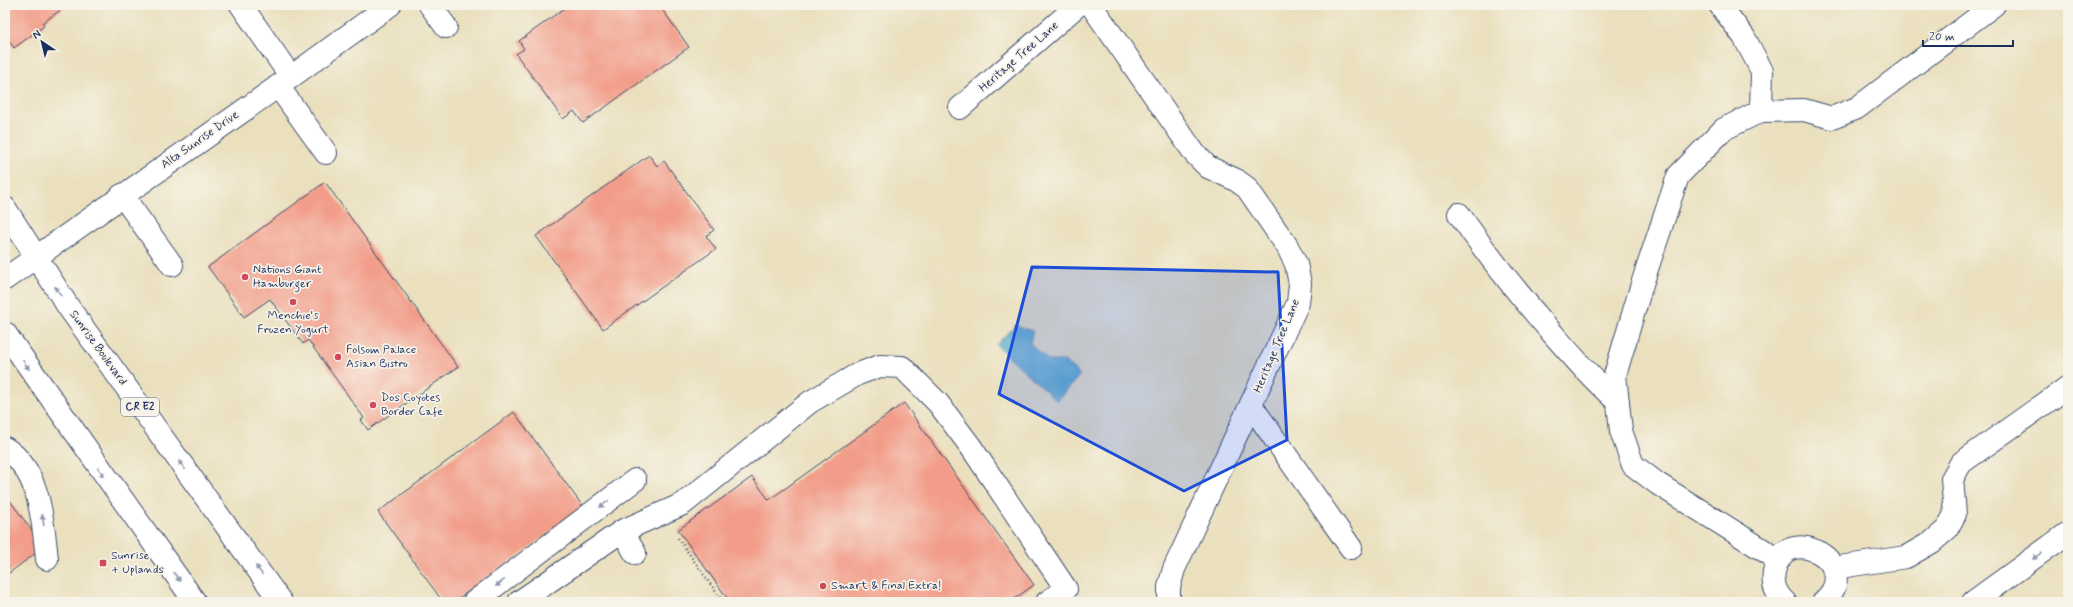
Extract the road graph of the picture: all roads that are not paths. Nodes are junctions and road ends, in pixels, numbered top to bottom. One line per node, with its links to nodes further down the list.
1 (241, 5): 9 (street)
2 (390, 5): 9 (street, Alta Sunrise Drive)
3 (430, 5): 8 (street)
4 (1078, 5): 10 (street, Heritage Tree Lane)
5 (1091, 5): 22 (street, Heritage Tree Lane)
6 (1720, 5): 11 (street)
7 (1994, 5): 11 (street)
8 (446, 27)
9 (285, 82): 12 (street); 13 (street, Alta Sunrise Drive)
10 (960, 108)
11 (1760, 111): 21 (street)
12 (326, 153)
13 (122, 195): 16 (street, Alta Sunrise Drive); 17 (street)
14 (5, 208): 16 (street, Sunrise Boulevard / CR E2)
15 (1459, 214): 21 (street)
16 (36, 257): 18 (street, Alta Sunrise Drive); 34 (street, Sunrise Boulevard / CR E2, one-way to 16)
17 (172, 265)
18 (8, 277)
19 (5, 333): 33 (street, one-way to 33)
20 (2068, 387): 31 (street)
21 (1618, 402): 30 (street)
22 (1251, 405): 27 (street); 38 (street, Heritage Tree Lane)
23 (5, 448): 29 (street, one-way to 23)
24 (635, 480): 35 (street, one-way to 35)
25 (622, 530): 28 (street); 36 (street); 37 (street)
26 (2068, 533): 39 (street, one-way to 39)
27 (1351, 548)
28 (635, 553)
29 (47, 558)
30 (1779, 560): 31 (street); 32 (street)
31 (1833, 590)
32 (1780, 601)
33 (195, 602)
34 (281, 602)
35 (474, 602)
36 (519, 602)
37 (1047, 602)
38 (1169, 602)
39 (1973, 602)

